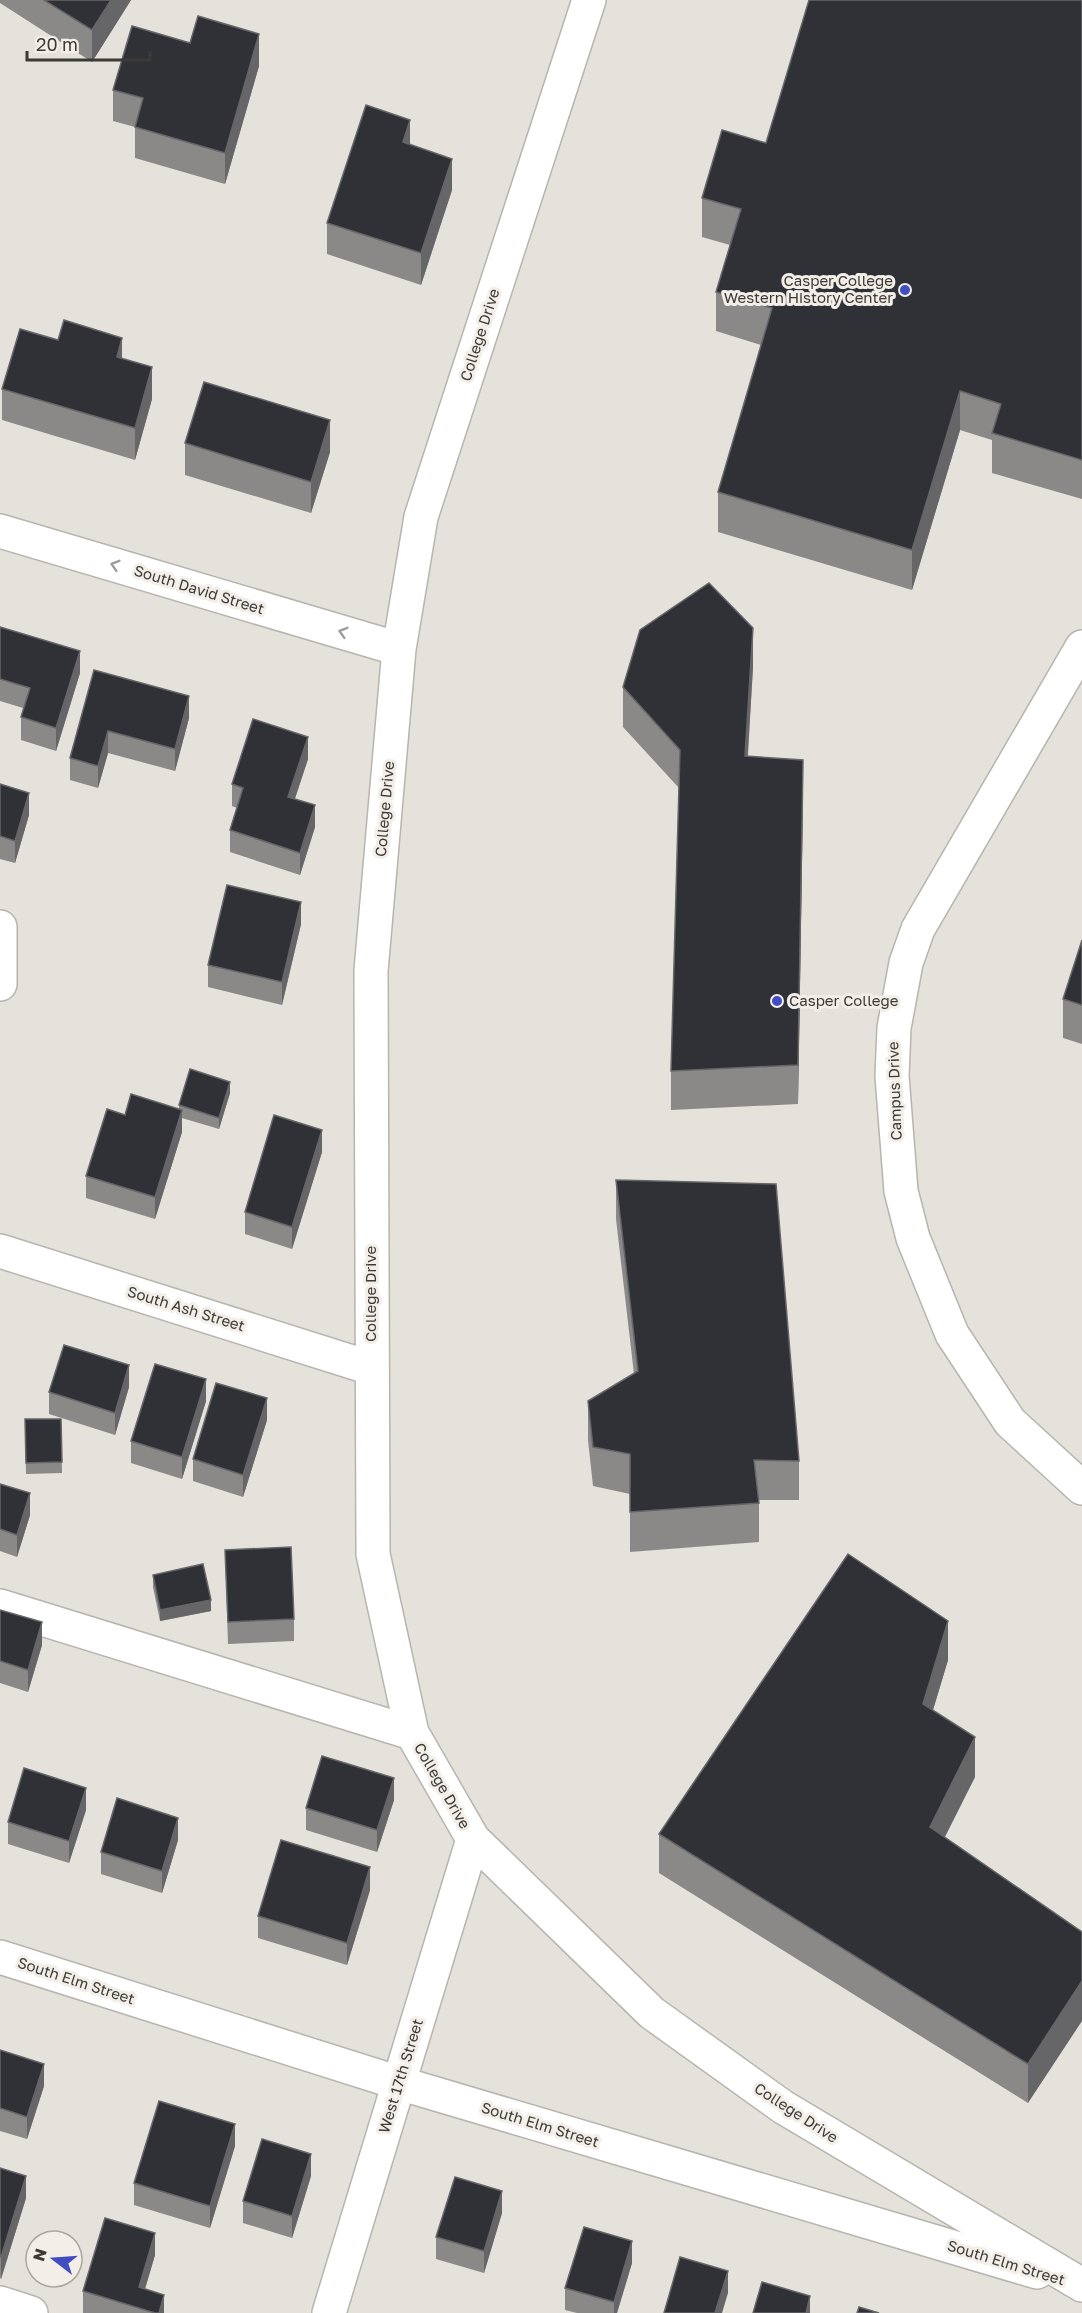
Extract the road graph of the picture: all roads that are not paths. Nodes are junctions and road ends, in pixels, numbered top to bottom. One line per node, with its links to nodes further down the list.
1 (589, 0): 4 (street, College Drive)
2 (0, 531): 4 (street, South David Street, one-way to 2)
3 (1082, 647): 9 (street, Campus Drive)
4 (399, 649): 8 (street, College Drive)
5 (0, 927): 6 (street)
6 (0, 984)
7 (0, 1251): 8 (street, South Ash Street)
8 (371, 1368): 11 (street, College Drive)
9 (1082, 1488)
10 (0, 1606): 11 (street)
11 (412, 1733): 12 (street, College Drive)
12 (473, 1839): 14 (street, West 17th Street); 15 (street, College Drive)
13 (0, 1957): 14 (street, South Elm Street)
14 (399, 2083): 15 (street, South Elm Street); 18 (street, West 17th Street)
15 (1082, 2285)
16 (0, 2303): 17 (street)
17 (31, 2313)
18 (329, 2313)

